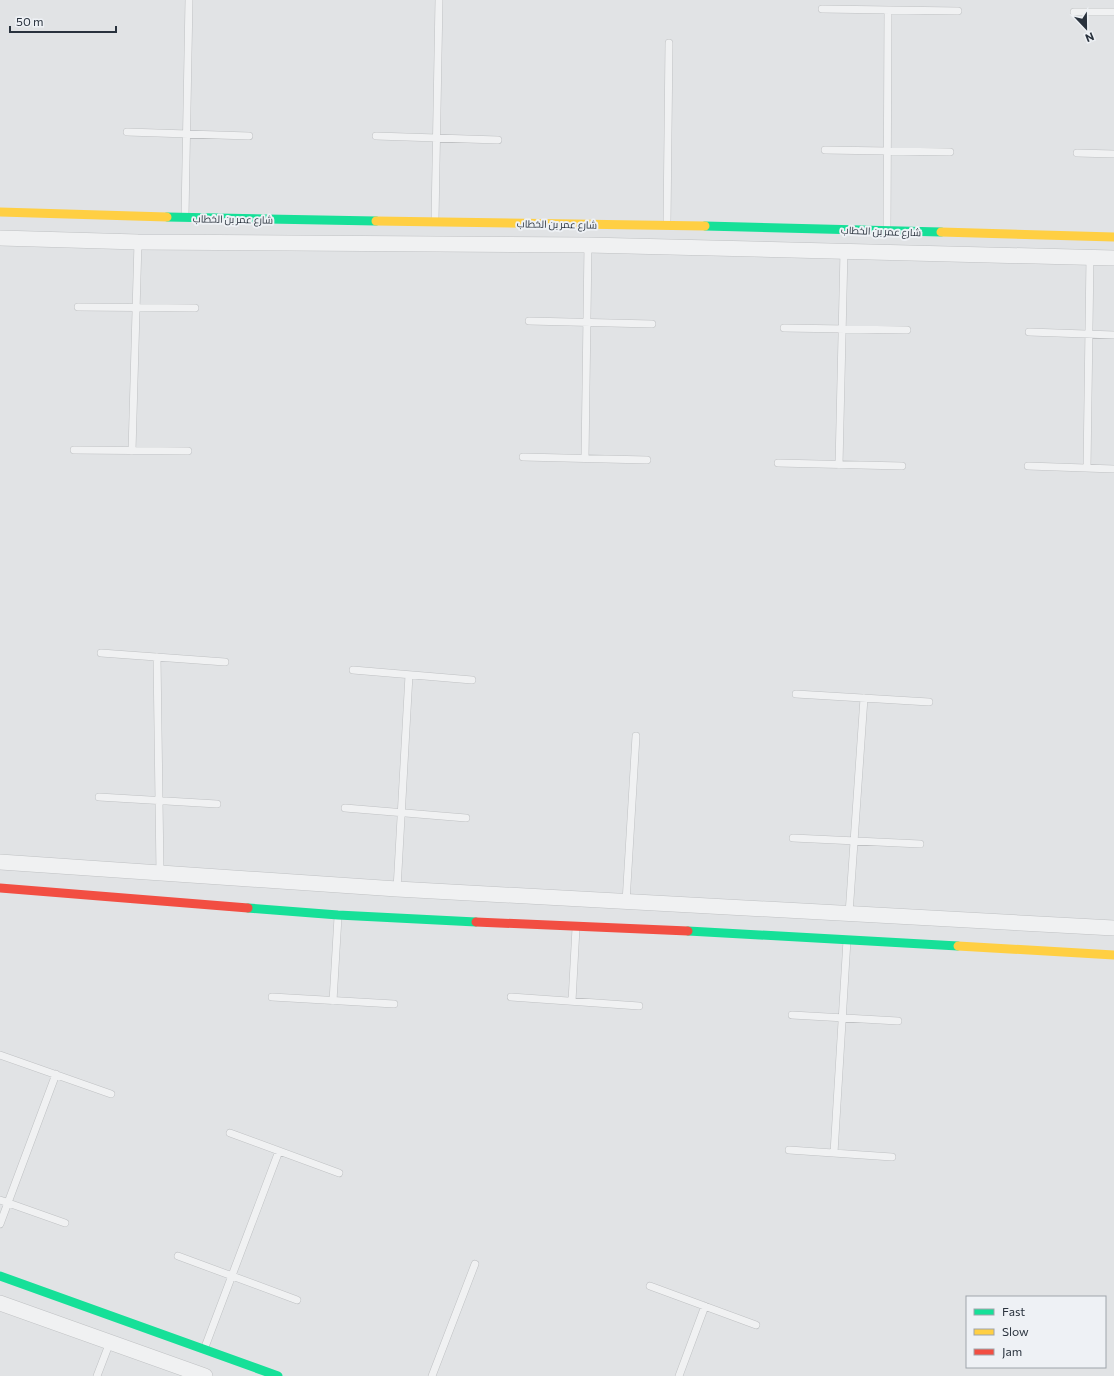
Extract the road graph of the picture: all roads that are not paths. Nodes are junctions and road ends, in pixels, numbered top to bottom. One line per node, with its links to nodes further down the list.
1 (189, 0): 10 (lane)
2 (439, 0): 13 (lane)
3 (822, 9): 4 (lane)
4 (888, 10): 5 (lane); 16 (lane)
5 (958, 11)
6 (1074, 12): 7 (lane)
7 (1114, 12)
8 (668, 43): 23 (lane)
9 (127, 132): 10 (lane)
10 (186, 134): 11 (lane); 21 (lane)
11 (249, 136)
12 (376, 136): 13 (lane)
13 (436, 138): 14 (lane); 22 (lane)
14 (498, 140)
15 (825, 150): 16 (lane)
16 (886, 151): 17 (lane); 24 (lane)
17 (950, 152)
18 (1077, 153): 19 (lane)
19 (1114, 154)
20 (0, 212): 21 (street, شارع عمر بن الخطاب)
21 (185, 218): 22 (street, شارع عمر بن الخطاب)
22 (435, 222): 23 (street, شارع عمر بن الخطاب)
23 (667, 226): 24 (street, شارع عمر بن الخطاب)
24 (887, 232): 25 (street, شارع عمر بن الخطاب)
25 (1114, 237)
26 (0, 238): 27 (street, شارع عمر بن الخطاب)
27 (138, 242): 28 (street, شارع عمر بن الخطاب); 33 (lane)
28 (588, 245): 29 (street, شارع عمر بن الخطاب); 36 (lane)
29 (844, 250): 30 (street, شارع عمر بن الخطاب); 39 (lane)
30 (1090, 258): 31 (street, شارع عمر بن الخطاب); 42 (lane)
31 (1114, 258)
32 (78, 307): 33 (lane)
33 (135, 307): 34 (lane); 45 (lane)
34 (195, 308)
35 (529, 321): 36 (lane)
36 (587, 322): 37 (lane); 48 (lane)
37 (652, 324)
38 (784, 328): 39 (lane)
39 (841, 329): 40 (lane); 51 (lane)
40 (907, 330)
41 (1029, 332): 42 (lane)
42 (1088, 334): 43 (lane); 54 (lane)
43 (1114, 335)
44 (74, 450): 45 (lane)
45 (132, 451): 46 (lane)
46 (188, 451)
47 (523, 457): 48 (lane)
48 (585, 458): 49 (lane)
49 (647, 460)
50 (778, 463): 51 (lane)
51 (839, 465): 52 (lane)
52 (902, 466)
53 (1028, 466): 54 (lane)
54 (1086, 468): 55 (lane)
55 (1114, 469)
56 (101, 653): 57 (lane)
57 (158, 657): 58 (lane); 67 (lane)
58 (226, 662)
59 (353, 670): 60 (lane)
60 (410, 675): 61 (lane); 70 (lane)
61 (472, 680)
62 (796, 694): 63 (lane)
63 (864, 698): 64 (lane); 73 (lane)
64 (929, 702)
65 (636, 736): 79 (lane)
66 (99, 797): 67 (lane)
67 (159, 801): 68 (lane); 76 (lane)
68 (217, 804)
69 (345, 808): 70 (lane)
70 (402, 813): 71 (lane); 78 (lane)
71 (466, 818)
72 (793, 838): 73 (lane)
73 (854, 841): 74 (lane); 80 (lane)
74 (920, 844)
75 (0, 862): 76 (street)
76 (160, 872): 78 (street)
77 (0, 888): 81 (street)
78 (397, 889): 79 (street)
79 (626, 902): 80 (street)
80 (849, 914): 83 (street)
81 (338, 915): 82 (street); 88 (lane)
82 (576, 926): 84 (street); 89 (lane)
83 (1114, 928)
84 (847, 939): 85 (street); 93 (lane)
85 (1114, 955)
86 (272, 997): 88 (lane)
87 (511, 997): 89 (lane)
88 (333, 1000): 90 (lane)
89 (572, 1001): 91 (lane)
90 (394, 1004)
91 (639, 1006)
92 (792, 1015): 93 (lane)
93 (842, 1018): 94 (lane); 101 (lane)
94 (898, 1021)
95 (0, 1055): 96 (lane)
96 (56, 1074): 97 (lane); 105 (lane)
97 (111, 1094)
98 (230, 1133): 100 (lane)
99 (789, 1150): 101 (lane)
100 (279, 1151): 103 (lane); 111 (lane)
101 (834, 1153): 102 (lane)
102 (892, 1157)
103 (339, 1173)
104 (0, 1200): 105 (lane)
105 (8, 1203): 106 (lane); 107 (lane)
106 (65, 1223)
107 (0, 1224)
108 (178, 1256): 111 (lane)
109 (475, 1264): 122 (lane)
110 (0, 1276): 118 (street)
111 (232, 1276): 113 (lane); 118 (lane)
112 (650, 1286): 115 (lane)
113 (297, 1300)
114 (0, 1302): 117 (street)
115 (705, 1306): 116 (lane); 123 (lane)
116 (756, 1325)
117 (110, 1342): 119 (lane); 120 (street)
118 (204, 1350): 121 (street)
119 (97, 1376)
120 (205, 1376)
121 (278, 1376)
122 (432, 1376)
123 (679, 1376)

